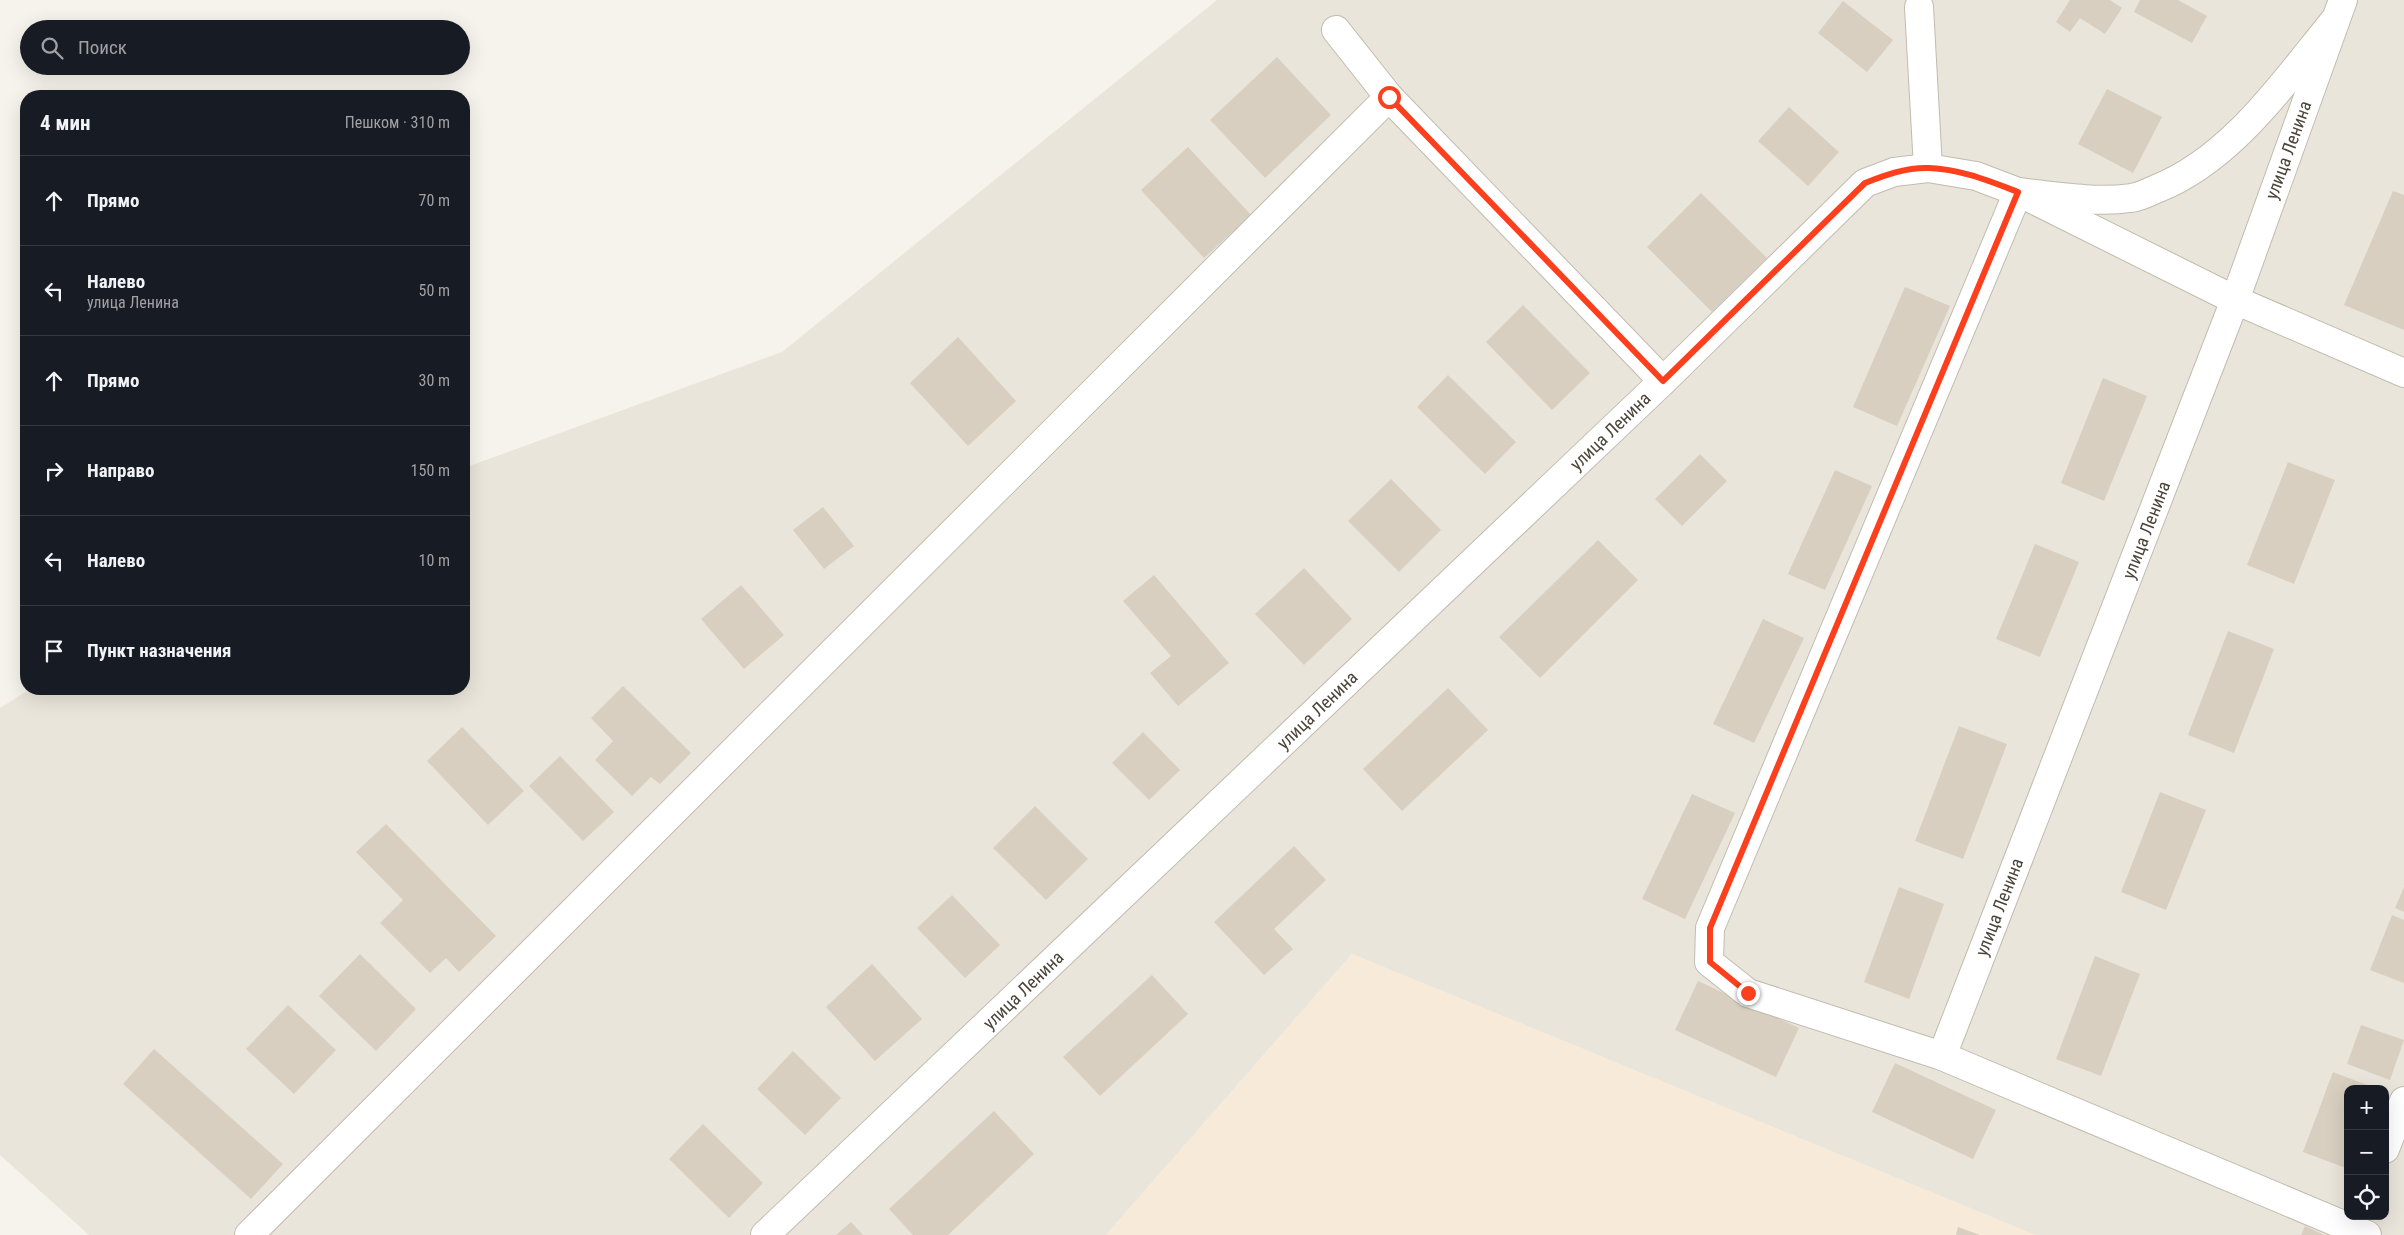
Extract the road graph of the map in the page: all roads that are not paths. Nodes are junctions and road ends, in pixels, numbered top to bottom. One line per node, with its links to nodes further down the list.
1 (1919, 7): 5 (street)
2 (2338, 11): 6 (street); 7 (street, улица Ленина)
3 (1336, 30): 4 (street)
4 (1389, 97): 9 (street); 14 (street)
5 (1928, 168): 6 (street); 9 (street, улица Ленина)
6 (2018, 192): 7 (street); 10 (street)
7 (2235, 300): 8 (street); 10 (street, улица Ленина)
8 (2404, 373)
9 (1663, 381): 15 (street, улица Ленина)
10 (1942, 1056): 13 (street)
11 (2404, 1101): 12 (street)
12 (2389, 1139)
13 (2360, 1227)
14 (249, 1235)
15 (766, 1235)

